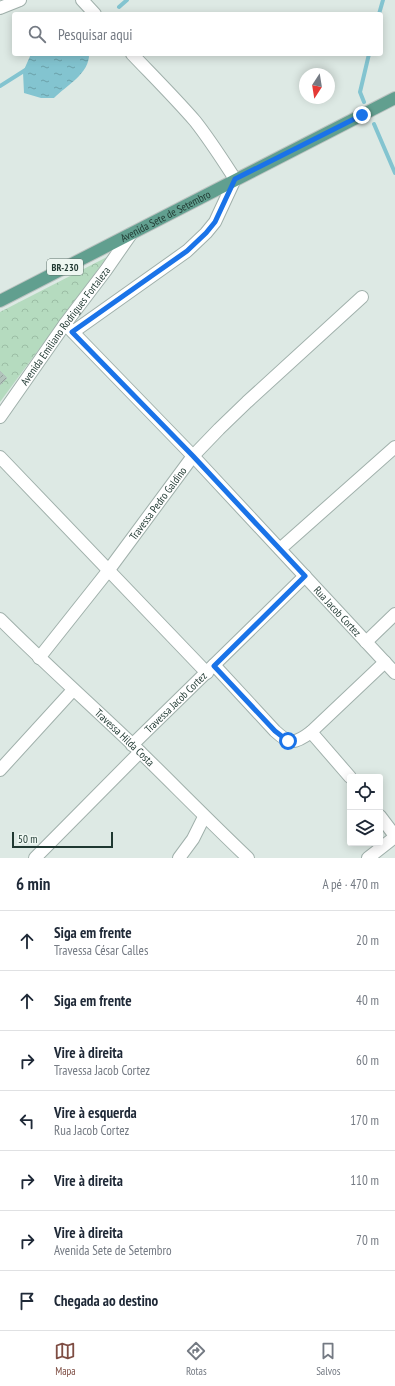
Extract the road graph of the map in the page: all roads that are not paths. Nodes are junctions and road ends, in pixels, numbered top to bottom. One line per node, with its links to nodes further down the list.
1 (20, 0): 3 (street)
2 (82, 0): 4 (street)
3 (0, 8)
4 (93, 12)
5 (134, 56): 7 (street)
6 (395, 98): 7 (main road, Avenida Sete de Setembro / BR-230)
7 (235, 179): 8 (main road, Avenida Sete de Setembro / BR-230); 11 (street)
8 (131, 234): 10 (main road, Avenida Sete de Setembro / BR-230); 11 (street, Avenida Emiliano Rodrigues Fortaleza)
9 (362, 296): 14 (street, Travessa Pedro Galdino)
10 (0, 300)
11 (69, 328): 12 (street, Avenida Emiliano Rodrigues Fortaleza); 14 (street, Rua Jacob Cortez)
12 (0, 417)
13 (395, 447): 16 (street)
14 (193, 456): 16 (street, Rua Jacob Cortez); 17 (street, Travessa Pedro Galdino)
15 (0, 457): 17 (street)
16 (280, 549): 18 (street, Rua Jacob Cortez)
17 (108, 571): 22 (street, Travessa Pedro Galdino); 24 (street)
18 (305, 576): 21 (street, Rua Jacob Cortez); 24 (street, Travessa Jacob Cortez)
19 (395, 614): 21 (street)
20 (0, 619): 22 (street, Travessa Hilda Costa)
21 (366, 642): 23 (street, Rua Jacob Cortez)
22 (39, 658): 26 (street, Travessa Hilda Costa)
23 (385, 662): 25 (street, Rua Jacob Cortez); 27 (street)
24 (210, 669): 27 (street); 28 (street, Travessa Jacob Cortez)
25 (395, 673)
26 (73, 690): 28 (street, Travessa Hilda Costa); 29 (street)
27 (311, 732): 30 (street)
28 (136, 749): 31 (street, Travessa Hilda Costa); 34 (street, Travessa Jacob Cortez)
29 (0, 770)
30 (347, 774)
31 (204, 817): 35 (street); 36 (street, Travessa Hilda Costa)
32 (383, 820): 33 (street)
33 (395, 837): 37 (street)
34 (35, 858)
35 (178, 858)
36 (248, 858)
37 (368, 858)

